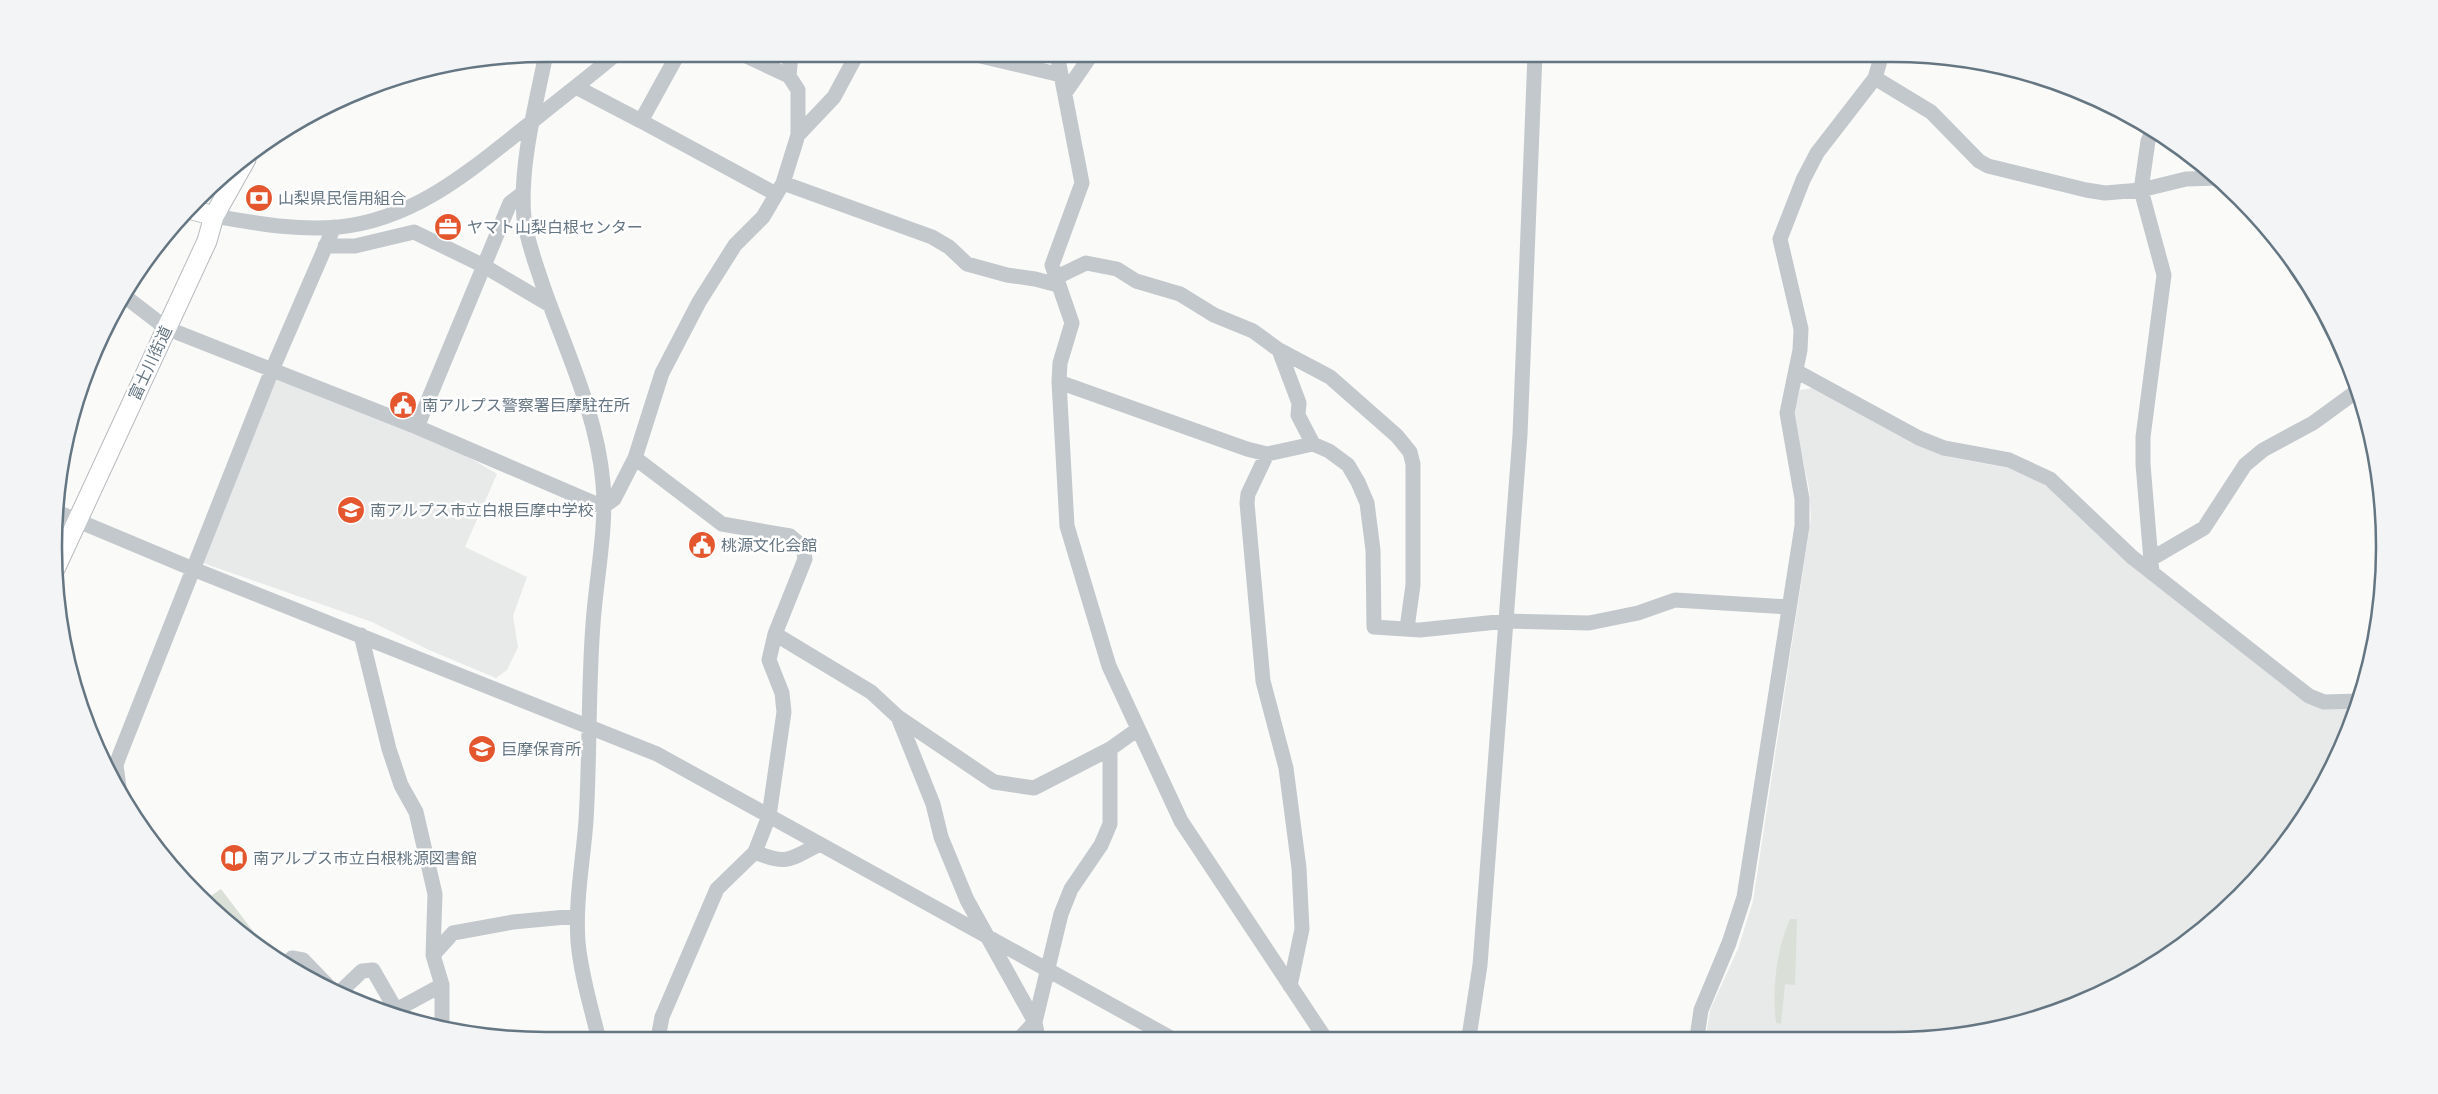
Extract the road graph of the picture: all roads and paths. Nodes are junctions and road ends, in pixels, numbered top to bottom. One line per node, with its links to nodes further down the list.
1 (544, 62): 17 (street)
2 (606, 62): 15 (street)
3 (674, 62): 18 (street)
4 (759, 62): 13 (street)
5 (791, 62): 13 (street)
6 (853, 62): 19 (street)
7 (1006, 62): 12 (street)
8 (1059, 62): 12 (street)
9 (1086, 62): 16 (street)
10 (1535, 62): 51 (street)
11 (1880, 62): 14 (street)
12 (1061, 75): 16 (street)
13 (790, 76): 19 (street)
14 (1875, 78): 24 (street); 37 (street)
15 (576, 87): 17 (street); 18 (street)
16 (1065, 93): 31 (street)
17 (532, 121): 25 (street); 28 (street)
18 (641, 121): 23 (street)
19 (798, 135): 23 (street)
20 (2149, 137): 24 (street)
21 (2205, 178): 24 (street)
22 (223, 187): 27 (main road, 富士川街道)
23 (780, 188): 31 (street); 43 (street)
24 (2141, 190): 48 (street)
25 (523, 193): 30 (street); 33 (street)
26 (198, 211): 27 (main road)
27 (214, 216): 28 (street); 34 (main road, 富士川街道)
28 (334, 227): 29 (street)
29 (325, 246): 30 (street); 36 (street)
30 (484, 266): 33 (street); 40 (street)
31 (1056, 281): 35 (street); 38 (street)
32 (130, 301): 34 (street)
33 (550, 305): 44 (street)
34 (166, 328): 36 (street); 46 (main road, 富士川街道)
35 (1279, 350): 41 (street); 52 (street)
36 (272, 370): 40 (street); 49 (street)
37 (1796, 371): 48 (street); 50 (street)
38 (1059, 382): 42 (street); 58 (street)
39 (2351, 395): 48 (street)
40 (417, 428): 44 (street)
41 (1313, 444): 42 (street); 52 (street)
42 (1267, 454): 71 (street)
43 (636, 458): 44 (street); 53 (street)
44 (603, 507): 57 (street)
45 (64, 515): 46 (street)
46 (77, 521): 47 (main road, 富士川街道); 49 (street)
47 (62, 553)
48 (2152, 566): 55 (street)
49 (192, 568): 54 (street); 60 (street)
50 (1788, 607): 51 (street); 84 (street)
51 (1507, 621): 52 (street); 83 (street)
52 (1407, 628)
53 (775, 634): 56 (street); 61 (street)
54 (361, 635): 57 (street); 66 (street)
55 (2350, 702)
56 (898, 717): 59 (street); 65 (street)
57 (590, 725): 61 (street); 64 (street)
58 (1138, 729): 59 (street); 71 (street)
59 (1110, 750): 68 (street)
60 (111, 759)
61 (769, 816): 62 (street); 63 (street)
62 (820, 844): 63 (street); 65 (street)
63 (755, 852): 78 (street)
64 (578, 916): 66 (street); 77 (street)
65 (986, 936): 68 (street); 76 (street)
66 (433, 955): 70 (street)
67 (292, 958): 69 (street)
68 (1047, 970): 76 (street); 81 (street)
69 (314, 972)
70 (442, 985): 74 (street); 75 (street)
71 (1290, 986): 82 (street)
72 (345, 987): 73 (street)
73 (394, 1007)
74 (399, 1008)
75 (442, 1020)
76 (1035, 1022): 79 (street); 80 (street)
77 (597, 1032)
78 (659, 1032)
79 (1026, 1032)
80 (1037, 1032)
81 (1159, 1032)
82 (1321, 1032)
83 (1470, 1032)
84 (1698, 1032)

